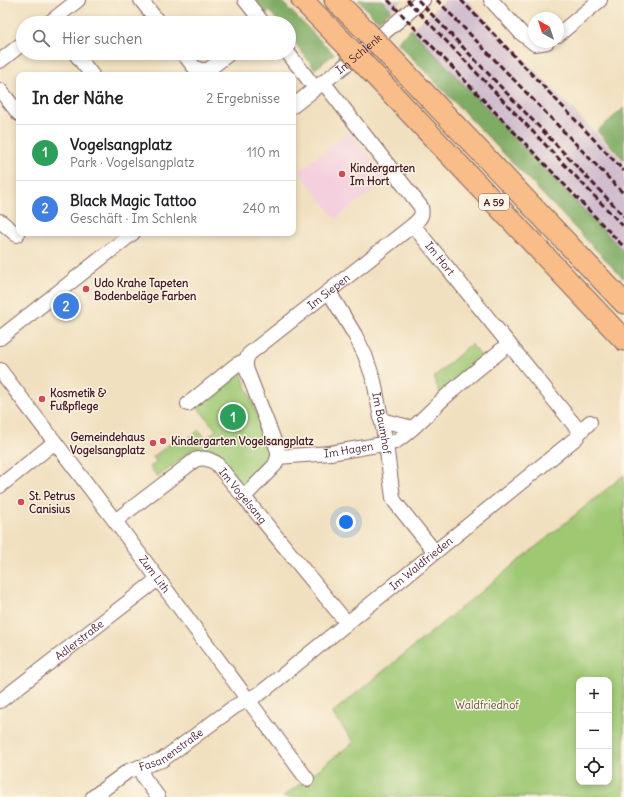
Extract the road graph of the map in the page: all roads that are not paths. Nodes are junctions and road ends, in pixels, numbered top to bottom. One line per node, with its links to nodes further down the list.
1 (78, 0): 9 (street)
2 (141, 0): 10 (street)
3 (245, 0): 11 (street)
4 (302, 0): 32 (highway, A 59, bridge)
5 (335, 0): 30 (highway, A 59, bridge)
6 (423, 0): 21 (street, Im Schlenk)
7 (491, 0): 13 (street)
8 (600, 0): 12 (street)
9 (58, 16)
10 (154, 16)
11 (258, 16)
12 (564, 30)
13 (528, 36)
14 (16, 48): 19 (street)
15 (80, 60): 20 (street)
16 (188, 60): 17 (street)
17 (221, 60)
18 (295, 60): 21 (street)
19 (0, 61)
20 (90, 72)
21 (319, 85): 23 (street, Im Schlenk); 26 (street)
22 (0, 90): 24 (street)
23 (296, 104)
24 (16, 110)
25 (0, 221): 27 (street)
26 (413, 225): 29 (street, Im Siepen); 33 (street, Im Hort)
27 (16, 234)
28 (129, 236): 31 (street)
29 (329, 292): 34 (street, Im Siepen); 37 (street, Im Baumhof)
30 (624, 303)
31 (0, 338)
32 (624, 340)
33 (509, 344): 39 (street, Im Hagen); 40 (street, Im Hort)
34 (246, 360): 36 (street, Im Siepen); 43 (street)
35 (0, 370): 41 (street, Zum Lith)
36 (188, 404)
37 (381, 420): 39 (street); 42 (street, Im Baumhof)
38 (590, 422): 40 (street, Im Waldfrieden)
39 (413, 428): 42 (street, Im Hagen)
40 (580, 432): 47 (street, Im Waldfrieden)
41 (55, 442): 44 (street); 46 (street, Zum Lith)
42 (386, 444): 43 (street, Im Hagen); 47 (street, Im Baumhof)
43 (278, 457): 45 (street)
44 (0, 486)
45 (244, 497): 46 (street, Im Vogelsang); 49 (street, Im Vogelsang)
46 (115, 521): 48 (street, Zum Lith)
47 (435, 552): 49 (street, Im Waldfrieden)
48 (158, 579): 50 (street, Adlerstraße); 51 (street, Zum Lith)
49 (347, 623): 51 (street, Im Waldfrieden)
50 (0, 700)
51 (248, 700): 52 (street, Fasanenstraße); 53 (street, Zum Lith)
52 (139, 767): 54 (street, Fasanenstraße); 55 (street)
53 (307, 779)
54 (93, 797)
55 (158, 797)

